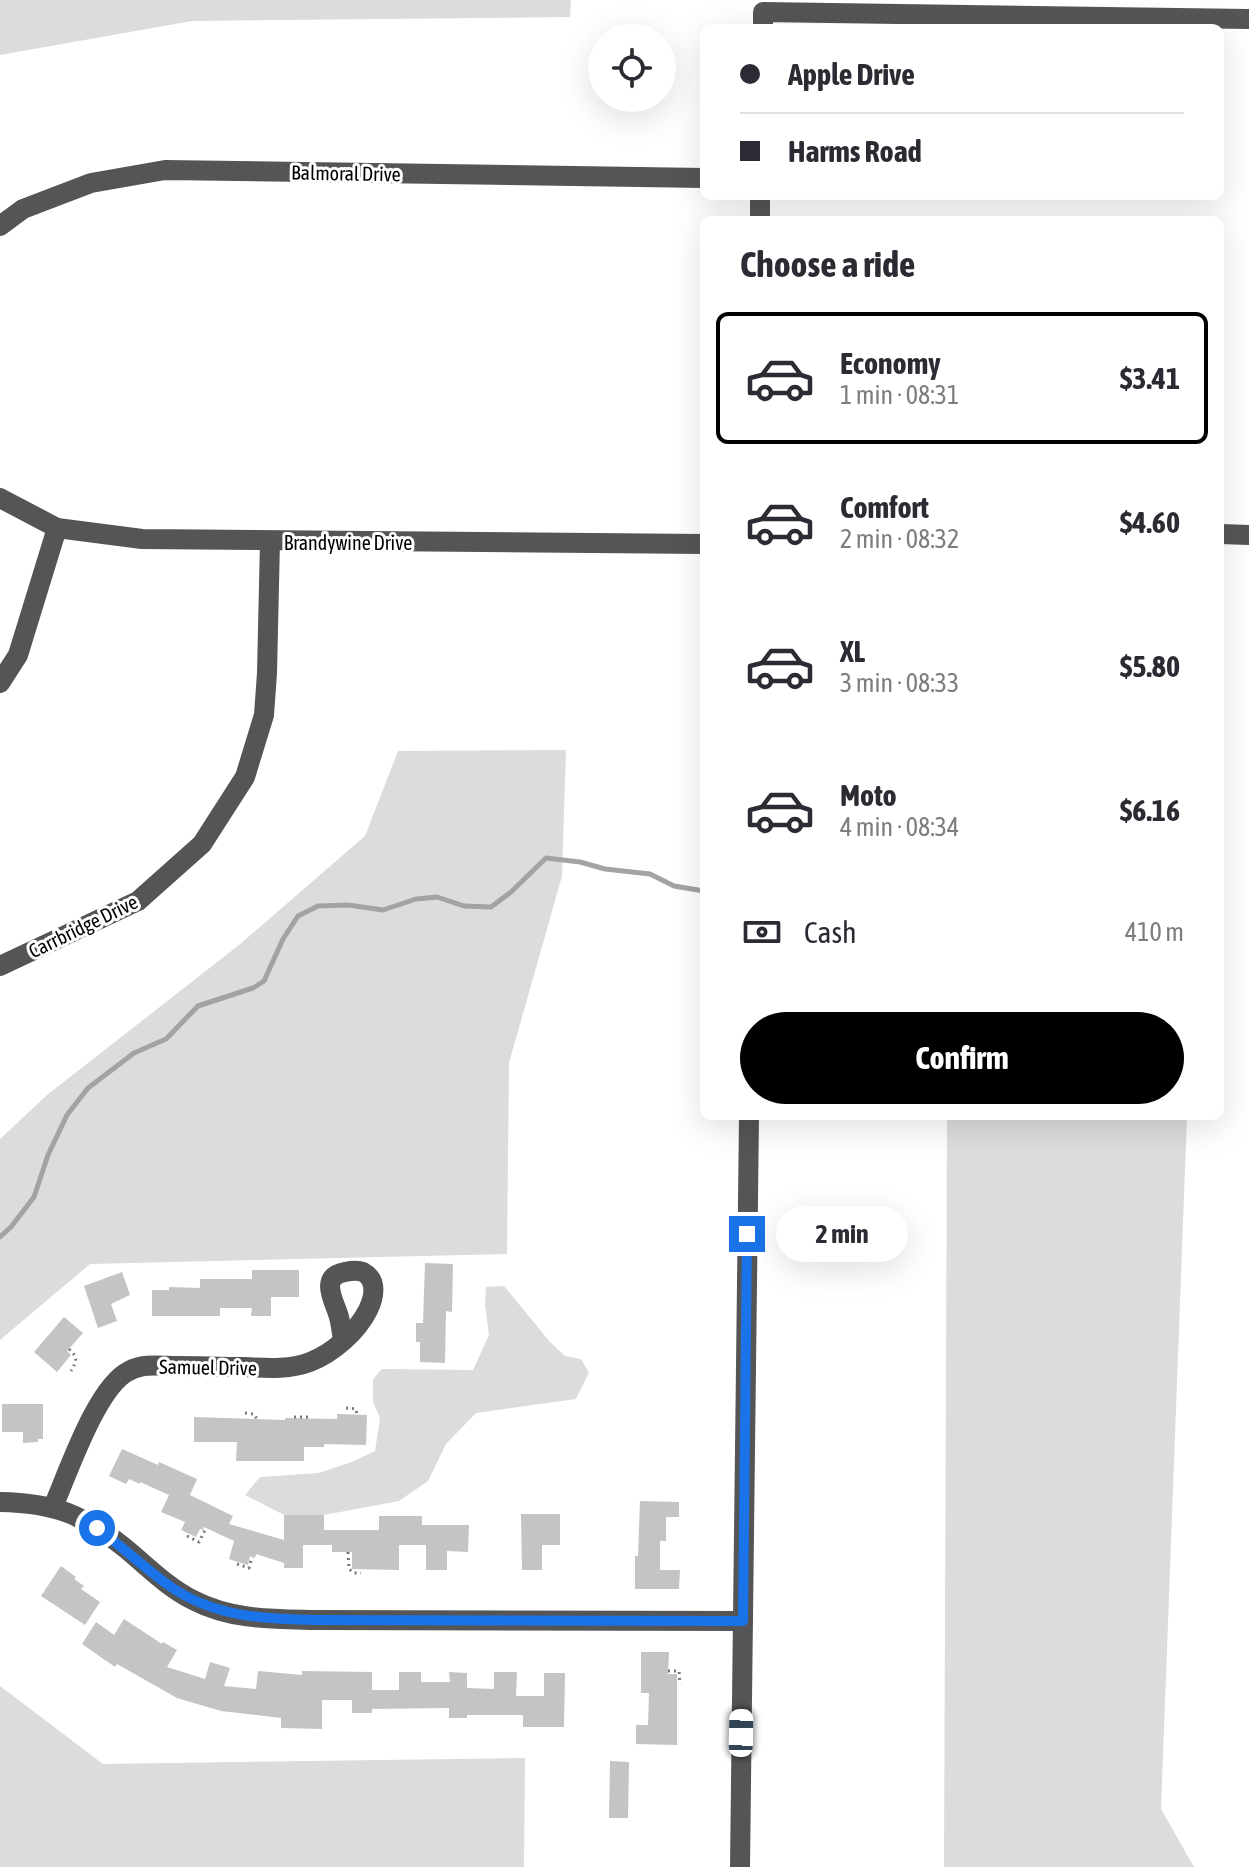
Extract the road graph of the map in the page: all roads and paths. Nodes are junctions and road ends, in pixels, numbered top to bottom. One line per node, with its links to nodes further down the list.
1 (1249, 19): 2 (street)
2 (763, 20)
3 (700, 178): 4 (street, Balmoral Drive)
4 (0, 226)
5 (0, 498): 6 (street, Brandywine Drive)
6 (57, 528): 9 (street, Brandywine Drive); 11 (street)
7 (1224, 534): 8 (street)
8 (1249, 535)
9 (270, 541): 10 (street, Brandywine Drive); 12 (street, Carrbridge Drive)
10 (700, 544)
11 (0, 683)
12 (0, 966)
13 (749, 1120): 31 (street)
14 (343, 1341): 24 (street, Samuel Drive)
15 (69, 1349): 16 (path)
16 (71, 1371)
17 (346, 1408): 19 (path)
18 (245, 1413): 21 (path)
19 (357, 1415)
20 (294, 1417): 22 (path)
21 (257, 1419)
22 (309, 1419)
23 (0, 1502): 24 (street)
24 (53, 1507): 31 (street)
25 (206, 1528): 26 (path)
26 (187, 1536)
27 (348, 1552): 30 (path)
28 (252, 1557): 29 (path)
29 (237, 1564)
30 (361, 1573)
31 (743, 1621): 34 (street)
32 (668, 1671): 33 (path)
33 (680, 1684)
34 (740, 1867)

